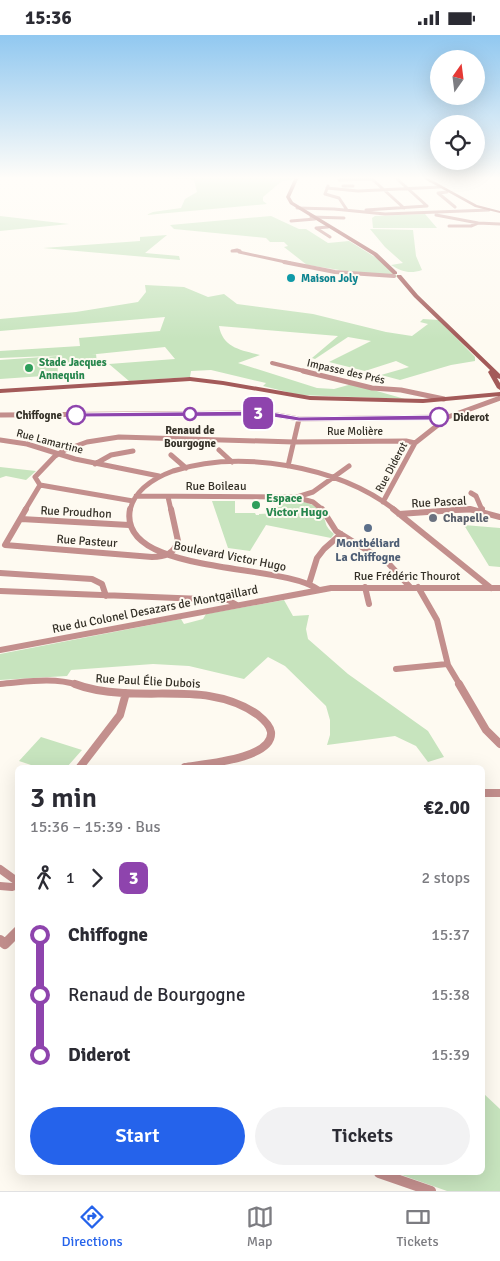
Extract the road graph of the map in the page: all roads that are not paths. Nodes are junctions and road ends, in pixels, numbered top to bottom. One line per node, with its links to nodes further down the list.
1 (319, 231): 3 (street)
2 (335, 231): 5 (street)
3 (330, 237)
4 (239, 252): 5 (street)
5 (395, 275): 7 (street)
6 (272, 363): 12 (street, Impasse des Prés)
7 (497, 375): 8 (street)
8 (499, 386): 11 (street)
9 (0, 391): 12 (street)
10 (483, 395): 11 (street); 12 (street)
11 (496, 395): 14 (street, Rue Diderot)
12 (445, 400)
13 (2, 416): 15 (street)
14 (448, 417): 15 (street); 18 (street, Rue Diderot)
15 (299, 419): 17 (street)
16 (0, 439): 21 (street, Rue Lamartine)
17 (294, 442): 18 (street, Rue Molière); 21 (street, Rue Molière); 25 (street)
18 (415, 443): 36 (street, Rue Diderot)
19 (219, 450): 23 (street)
20 (133, 451): 24 (street, Rue Lamartine)
21 (58, 453): 24 (street, Rue Lamartine); 30 (street)
22 (170, 455): 27 (street)
23 (232, 461): 25 (street); 27 (street)
24 (95, 463): 28 (street, Rue Lamartine)
25 (288, 466): 29 (street)
26 (349, 466): 29 (street, Rue Boileau)
27 (186, 468): 28 (street)
28 (159, 476): 35 (street)
29 (331, 479): 31 (street, Rue Boileau); 36 (street)
30 (40, 485): 35 (street); 41 (street)
31 (313, 492): 34 (street, Rue Boileau); 37 (street)
32 (471, 493): 38 (street, Rue Pascal)
33 (168, 497): 34 (street, Rue Boileau); 35 (street, Rue Boileau); 44 (street)
34 (296, 497): 37 (street, Rue Boileau)
35 (134, 499): 42 (street)
36 (383, 502): 39 (street)
37 (314, 503): 43 (street)
38 (481, 511): 39 (street, Rue Pascal); 40 (street, Rue Pascal)
39 (399, 514): 50 (street)
40 (500, 517)
41 (21, 519): 42 (street, Rue Proudhon); 44 (street, Rue Pasteur)
42 (129, 525): 44 (street, Boulevard Victor Hugo)
43 (341, 535): 46 (street); 48 (street)
44 (167, 555): 46 (street, Boulevard Victor Hugo)
45 (0, 573): 54 (street)
46 (309, 584): 52 (street, Boulevard Victor Hugo)
47 (365, 587): 48 (street, Rue Frédéric Thourot); 52 (street, Rue Frédéric Thourot); 55 (street)
48 (410, 587): 49 (street, Rue Frédéric Thourot)
49 (418, 587): 50 (street, Rue Frédéric Thourot); 58 (street)
50 (491, 588): 51 (street, Rue Frédéric Thourot)
51 (500, 588)
52 (316, 590): 56 (street, Rue du Colonel Desazars de Montgaillard)
53 (0, 591): 54 (street)
54 (106, 596): 56 (street)
55 (369, 604)
56 (237, 605): 57 (street, Rue du Colonel Desazars de Montgaillard)
57 (0, 649)
58 (447, 663): 59 (street); 62 (street)
59 (396, 669)
60 (0, 684): 61 (street, Rue Paul Élie Dubois)
61 (126, 693): 63 (street); 64 (street, Rue Paul Élie Dubois)
62 (500, 744)
63 (82, 765)
64 (196, 765)
65 (485, 793): 66 (street)
66 (500, 793)
67 (0, 869): 68 (street)
68 (15, 881)
69 (15, 885): 70 (street)
70 (0, 886)
71 (15, 933): 72 (street)
72 (2, 942)
73 (385, 1175): 74 (street)
74 (431, 1191)

